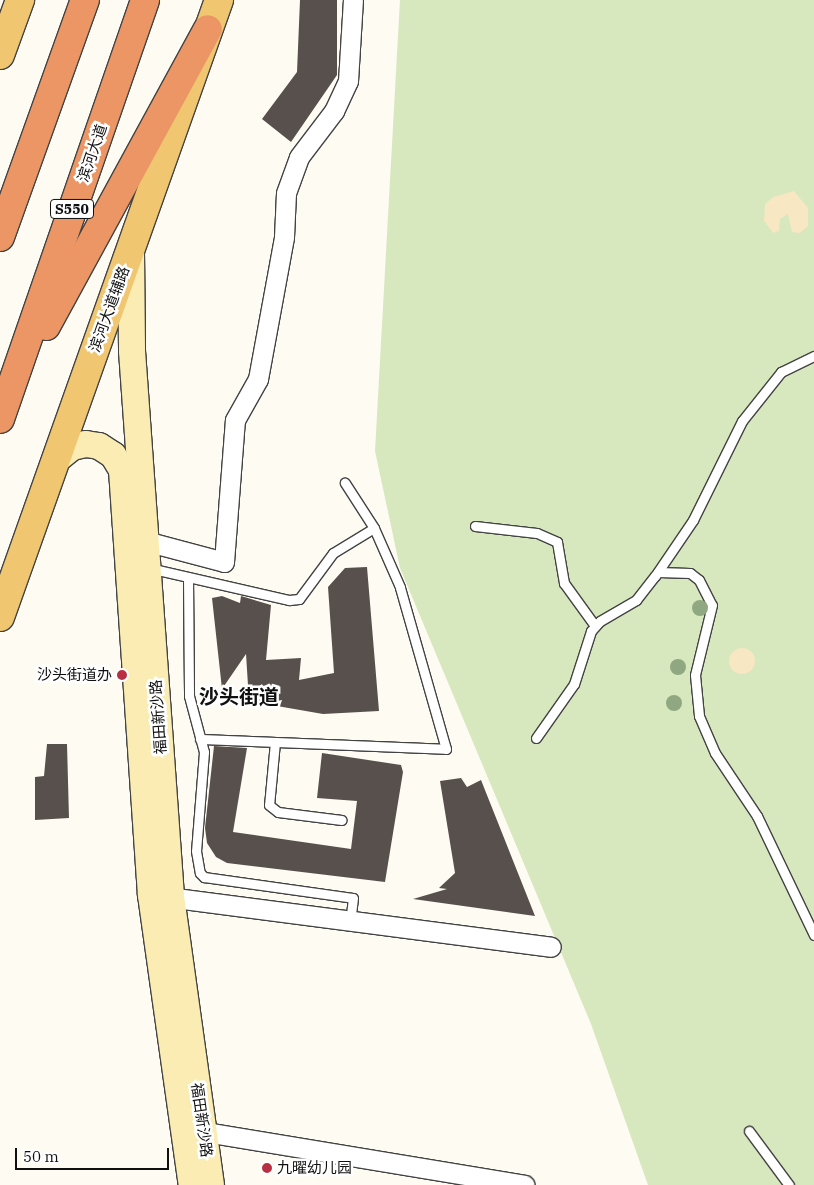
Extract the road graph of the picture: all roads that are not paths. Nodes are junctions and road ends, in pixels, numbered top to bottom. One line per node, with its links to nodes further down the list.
1 (20, 0): 7 (main road)
2 (85, 0): 8 (highway)
3 (145, 0): 11 (highway, 滨河大道 / S550)
4 (218, 0): 6 (main road, 滨河大道辅路)
5 (353, 0): 16 (street)
6 (208, 29): 9 (main road, 滨河大道辅路); 11 (highway)
7 (0, 55)
8 (0, 237)
9 (131, 248): 12 (main road, 滨河大道辅路); 16 (street, 福田新沙路)
10 (814, 356): 17 (lane)
11 (4, 407)
12 (56, 460): 16 (street, 福田新沙路); 19 (main road, 滨河大道辅路)
13 (345, 483): 15 (lane)
14 (475, 526): 20 (lane)
15 (374, 528): 18 (lane); 23 (lane)
16 (136, 551): 18 (lane); 25 (street, 福田新沙路)
17 (658, 572): 20 (lane); 27 (lane)
18 (188, 576): 22 (lane)
19 (0, 617)
20 (595, 626): 21 (lane)
21 (536, 738)
22 (200, 740): 23 (lane); 26 (lane)
23 (275, 742): 24 (lane)
24 (342, 820)
25 (161, 896): 26 (street); 29 (street, 福田新沙路)
26 (350, 921): 28 (street)
27 (814, 934)
28 (551, 947)
29 (194, 1130): 31 (street, 福田新沙路); 32 (street, 福田新沙路); 33 (street)
30 (748, 1131): 34 (lane)
31 (192, 1185)
32 (211, 1185)
33 (524, 1185)
34 (789, 1185)

